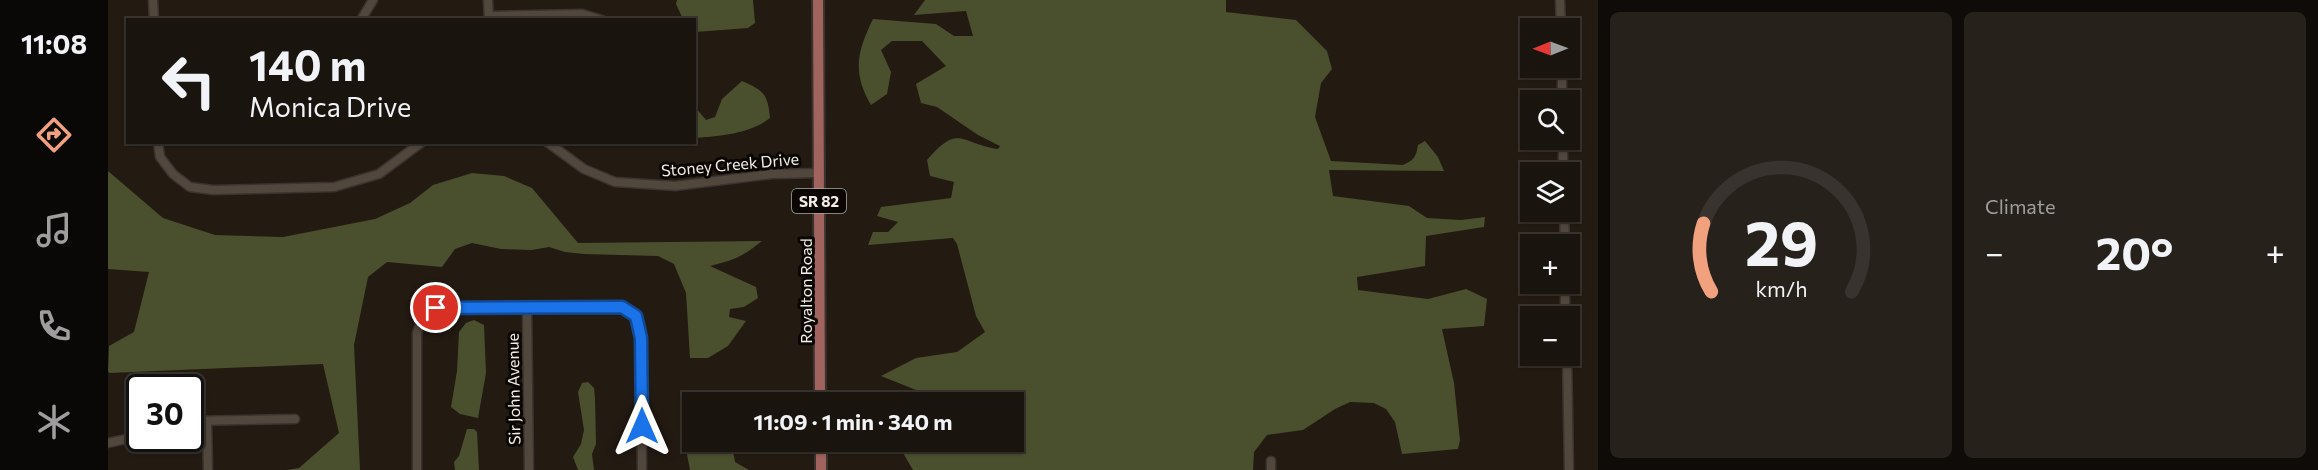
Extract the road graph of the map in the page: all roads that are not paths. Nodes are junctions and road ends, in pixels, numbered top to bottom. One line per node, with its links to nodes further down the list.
1 (153, 0): 6 (street)
2 (373, 0): 7 (street)
3 (488, 0): 8 (street)
4 (818, 0): 14 (main road, Royalton Road / SR 82)
5 (1560, 0): 10 (street)
6 (154, 18)
7 (361, 18)
8 (489, 18): 9 (street)
9 (595, 18)
10 (1561, 18)
11 (158, 144): 12 (street)
12 (419, 144)
13 (550, 144): 14 (street, Stoney Creek Drive)
14 (819, 173): 17 (main road, Royalton Road / SR 82)
15 (527, 308): 24 (street); 25 (street, Sir John Avenue); 26 (street)
16 (1567, 366): 28 (street)
17 (820, 392)
18 (295, 419): 19 (street)
19 (207, 421): 23 (street)
20 (126, 439): 21 (street)
21 (108, 443)
22 (821, 452): 27 (main road)
23 (208, 470)
24 (417, 470)
25 (529, 470)
26 (642, 470)
27 (821, 470)
28 (1569, 470)

